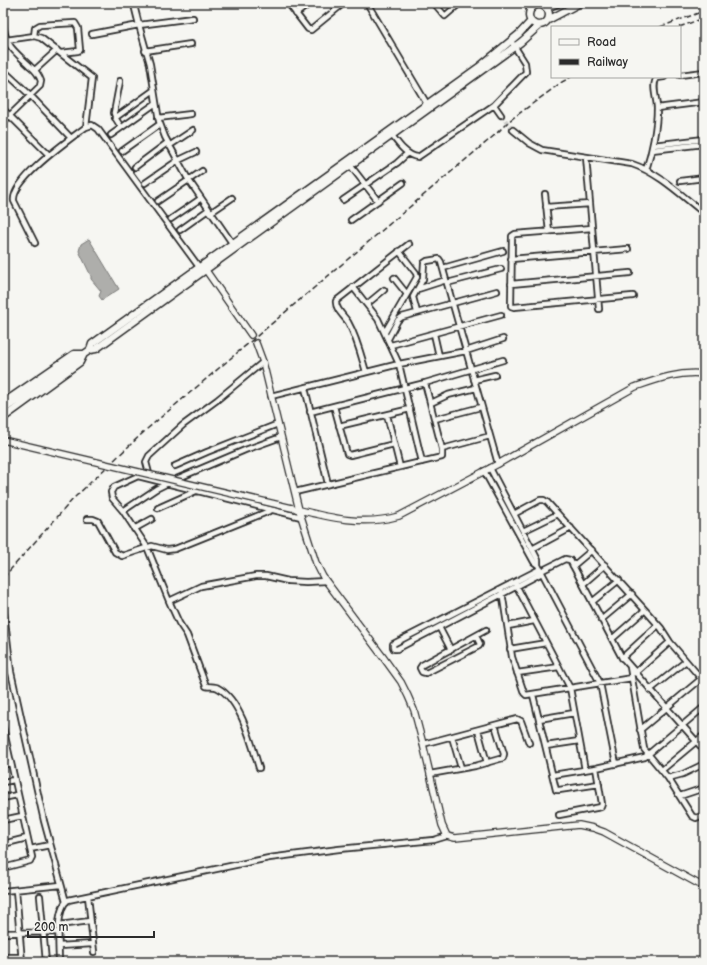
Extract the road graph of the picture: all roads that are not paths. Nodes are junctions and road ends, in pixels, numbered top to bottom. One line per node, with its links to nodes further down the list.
1 (144, 3): 11 (street)
2 (288, 3): 15 (street)
3 (310, 3): 15 (street)
4 (344, 3): 15 (street)
5 (367, 3): 41 (street)
6 (434, 3): 7 (street)
7 (460, 3)
8 (525, 3): 14 (street)
9 (559, 3): 13 (highway)
10 (580, 3): 19 (highway)
11 (134, 4): 20 (street)
12 (537, 4): 13 (highway); 14 (highway)
13 (546, 8): 19 (highway)
14 (531, 10): 18 (highway)
15 (296, 14)
16 (193, 18): 20 (street)
17 (3, 19): 22 (street)
18 (531, 20): 21 (highway); 27 (highway)
19 (548, 20): 21 (highway)
20 (139, 25): 23 (street); 30 (street)
21 (540, 25): 27 (highway)
22 (3, 32): 25 (street)
23 (92, 34)
24 (34, 36): 25 (street); 29 (street); 29 (street)
25 (6, 40): 28 (street); 32 (street)
26 (191, 44): 30 (street)
27 (513, 44): 41 (highway); 42 (street); 56 (highway)
28 (3, 45)
29 (59, 51): 32 (street); 52 (street)
30 (145, 51): 37 (street)
31 (3, 70): 38 (street)
32 (35, 70): 38 (street)
33 (704, 72): 34 (street)
34 (681, 75)
35 (657, 78): 43 (street)
36 (120, 81): 48 (street)
37 (154, 90): 40 (street); 48 (street)
38 (30, 95): 47 (street); 58 (street)
39 (704, 102): 43 (street)
40 (156, 104): 49 (street); 53 (street)
41 (427, 104): 56 (highway)
42 (494, 105): 46 (street); 65 (street)
43 (657, 108): 62 (street)
44 (3, 110): 47 (street)
45 (191, 114): 49 (street)
46 (501, 115)
47 (9, 116): 50 (street); 66 (street)
48 (115, 118): 53 (street)
49 (158, 118): 51 (street)
50 (3, 122)
51 (160, 124): 60 (street); 63 (street)
52 (86, 126): 58 (street); 102 (street)
53 (121, 127): 57 (street)
54 (193, 130): 60 (street)
55 (513, 130): 67 (street)
56 (390, 133): 65 (street); 69 (highway); 95 (highway)
57 (111, 136)
58 (71, 138): 66 (street)
59 (704, 139): 62 (street)
60 (168, 144): 68 (street); 70 (street)
61 (704, 144): 62 (street)
62 (652, 148): 71 (street)
63 (122, 151)
64 (196, 152): 68 (street)
65 (408, 154): 78 (street)
66 (49, 155): 94 (street)
67 (586, 157): 71 (street); 85 (street)
68 (177, 161): 74 (street); 76 (street)
69 (350, 165): 78 (street); 102 (highway)
70 (135, 167)
71 (646, 170): 88 (street)
72 (202, 171): 74 (street)
73 (704, 178): 75 (street)
74 (188, 179): 81 (street); 83 (street)
75 (680, 181)
76 (145, 183)
77 (403, 183): 84 (street)
78 (366, 186): 82 (street); 84 (street)
79 (545, 194): 86 (street)
80 (232, 198): 87 (street)
81 (200, 199): 87 (street); 89 (street)
82 (343, 200)
83 (158, 201)
84 (378, 201): 90 (street)
85 (590, 204): 86 (street); 91 (street)
86 (546, 207): 93 (street)
87 (209, 211): 92 (street); 95 (street)
88 (704, 213)
89 (171, 219)
90 (351, 220)
91 (592, 228): 93 (street); 100 (street)
92 (180, 230)
93 (549, 232): 101 (street)
94 (35, 243)
95 (232, 243): 102 (highway)
96 (408, 244): 98 (street)
97 (628, 249): 100 (street)
98 (400, 251): 110 (street); 114 (street)
99 (503, 251): 103 (street)
100 (594, 252): 101 (street); 106 (street)
101 (511, 259): 109 (street)
102 (202, 268): 125 (main road); 131 (highway)
103 (443, 268): 108 (street); 111 (street)
104 (501, 269): 108 (street)
105 (630, 273): 106 (street)
106 (596, 276): 109 (street); 116 (street)
107 (394, 278): 114 (street)
108 (447, 282): 111 (street); 117 (street)
109 (511, 284): 116 (street)
110 (353, 287): 118 (street); 137 (street)
111 (418, 289): 120 (street)
112 (384, 290): 118 (street)
113 (497, 291): 117 (street)
114 (406, 293): 123 (street)
115 (633, 296): 116 (street)
116 (598, 300): 119 (street)
117 (453, 303): 120 (street); 122 (street)
118 (367, 304): 123 (street)
119 (599, 309)
120 (417, 312): 126 (street)
121 (501, 315): 122 (street)
122 (459, 327): 124 (street); 130 (street)
123 (385, 332): 126 (street)
124 (434, 334): 129 (street); 132 (street)
125 (251, 335)
126 (388, 339): 129 (street)
127 (503, 339): 130 (street)
128 (256, 343): 134 (main road)
129 (391, 345): 135 (street)
130 (466, 351): 132 (street); 136 (street)
131 (84, 354): 146 (highway); 151 (highway); 154 (highway)
132 (439, 356): 135 (street)
133 (503, 360): 136 (street)
134 (263, 362): 145 (main road); 169 (street)
135 (399, 364): 137 (street); 143 (street)
136 (471, 369): 140 (street); 141 (street)
137 (366, 372): 142 (street)
138 (704, 374): 164 (main road)
139 (495, 375): 140 (street)
140 (474, 380): 144 (street)
141 (425, 383): 143 (street); 147 (street)
142 (305, 388): 145 (street); 152 (street)
143 (405, 388): 148 (street); 150 (street)
144 (476, 388): 147 (street); 149 (street)
145 (271, 396): 156 (main road)
146 (3, 403)
147 (431, 404): 155 (street)
148 (334, 406): 152 (street); 157 (street)
149 (481, 407): 155 (street); 158 (street)
150 (410, 409): 153 (street); 163 (street)
151 (3, 410)
152 (310, 412): 171 (street)
153 (387, 415): 157 (street); 161 (street)
154 (3, 418)
155 (435, 419): 162 (street)
156 (278, 424): 159 (main road); 165 (street)
157 (339, 426): 161 (street)
158 (490, 436): 162 (street); 164 (street)
159 (281, 437): 170 (street); 173 (main road)
160 (3, 440): 176 (main road, bridge)
161 (394, 444): 166 (street)
162 (442, 449): 163 (street)
163 (422, 462): 166 (street)
164 (498, 464): 167 (main road)
165 (175, 466)
166 (400, 467): 171 (street)
167 (490, 468): 168 (main road); 178 (street)
168 (484, 471): 176 (main road); 191 (street)
169 (150, 479): 170 (street); 177 (street)
170 (168, 483): 172 (street); 177 (street)
171 (328, 484): 173 (street)
172 (196, 491): 174 (street); 175 (street)
173 (295, 492): 176 (main road)
174 (158, 508)
175 (272, 510): 180 (street); 186 (street)
176 (299, 510): 180 (main road)
177 (123, 511): 184 (street)
178 (514, 514): 179 (street); 185 (street)
179 (558, 514): 183 (street); 185 (street)
180 (301, 517): 193 (main road)
181 (87, 519): 186 (street)
182 (152, 519): 184 (street)
183 (571, 528): 187 (street); 188 (street)
184 (134, 529): 186 (street)
185 (523, 531): 187 (street)
186 (146, 547): 198 (street)
187 (532, 549): 191 (street)
188 (592, 550): 189 (street); 190 (street)
189 (605, 565): 192 (street); 195 (street)
190 (573, 566): 191 (street); 195 (street)
191 (540, 569): 194 (street); 222 (street)
192 (619, 580): 197 (street); 199 (street)
193 (326, 581): 198 (street); 240 (main road)
194 (515, 584): 196 (street); 203 (street)
195 (583, 584): 199 (street)
196 (502, 591): 205 (street); 206 (street); 206 (street)
197 (632, 594): 201 (street); 202 (street)
198 (169, 601): 250 (street)
199 (592, 602): 202 (street)
200 (3, 604): 272 (street)
201 (645, 610): 204 (street); 209 (street)
202 (602, 620): 209 (street)
203 (534, 622): 205 (street); 211 (street)
204 (658, 625): 210 (street); 214 (street)
205 (508, 626): 212 (street)
206 (439, 627): 213 (street)
207 (486, 630): 208 (street)
208 (476, 636): 213 (street); 213 (street)
209 (612, 640): 214 (street)
210 (670, 642): 215 (street); 219 (street)
211 (546, 643): 212 (street); 216 (street)
212 (510, 648): 218 (street)
213 (451, 650)
214 (622, 658): 217 (street)
215 (686, 661): 221 (street); 224 (street)
216 (559, 667): 218 (street); 223 (street)
217 (630, 667): 219 (street); 220 (street)
218 (517, 673): 225 (street)
219 (635, 673): 224 (street)
220 (632, 678): 222 (street); 234 (street)
221 (703, 681): 227 (street)
222 (600, 683): 223 (street); 247 (street)
223 (570, 688): 225 (street); 228 (street)
224 (650, 690): 227 (street)
225 (533, 695): 229 (street)
226 (704, 707): 231 (street)
227 (667, 708): 231 (street); 234 (street)
228 (574, 713): 229 (street); 237 (street)
229 (539, 719): 242 (street)
230 (496, 726): 233 (street); 241 (street); 246 (street)
231 (682, 726): 238 (street); 244 (street)
232 (3, 727): 239 (street)
233 (478, 730): 236 (street); 246 (street)
234 (640, 730): 244 (street)
235 (704, 735): 238 (street)
236 (452, 736): 240 (street); 251 (street)
237 (579, 741): 242 (street); 253 (street)
238 (696, 742): 243 (street); 254 (street)
239 (5, 743): 245 (street)
240 (423, 744): 255 (main road)
241 (529, 744)
242 (546, 746): 256 (street)
243 (704, 750)
244 (649, 755): 247 (street); 254 (street)
245 (10, 763): 249 (street); 258 (street)
246 (487, 763): 251 (street)
247 (616, 764): 252 (street)
248 (704, 764): 257 (street)
249 (3, 765)
250 (259, 768)
251 (461, 768): 255 (street)
252 (596, 768): 253 (street); 260 (street)
253 (585, 770): 256 (street)
254 (662, 770): 257 (street)
255 (430, 774): 269 (main road)
256 (553, 775): 260 (street)
257 (668, 778): 263 (street)
258 (14, 780): 259 (street); 262 (street)
259 (3, 782)
260 (599, 784): 265 (street)
261 (704, 788): 263 (street)
262 (17, 795): 264 (street); 267 (street)
263 (680, 796): 266 (street)
264 (3, 798)
265 (559, 815)
266 (704, 815)
267 (22, 816): 268 (street); 270 (street)
268 (3, 820)
269 (447, 836): 276 (main road); 280 (street)
270 (27, 838): 271 (street); 273 (street)
271 (3, 844)
272 (50, 845): 273 (street); 275 (street)
273 (30, 849): 274 (street)
274 (3, 868)
275 (61, 885): 277 (street); 281 (street)
276 (704, 887)
277 (16, 890): 278 (street); 284 (street)
278 (3, 892)
279 (40, 896): 285 (street)
280 (88, 896): 281 (street); 282 (street)
281 (66, 902): 283 (street)
282 (90, 920): 283 (street); 288 (street)
283 (59, 925): 286 (street)
284 (19, 932): 285 (street); 287 (street); 292 (street)
285 (43, 932): 286 (street); 293 (street)
286 (59, 932): 289 (street)
287 (3, 933)
288 (93, 944): 289 (street); 290 (street)
289 (59, 946): 294 (street)
290 (94, 952)
291 (3, 957): 292 (street)
292 (21, 959)
293 (46, 962)
294 (59, 962)

